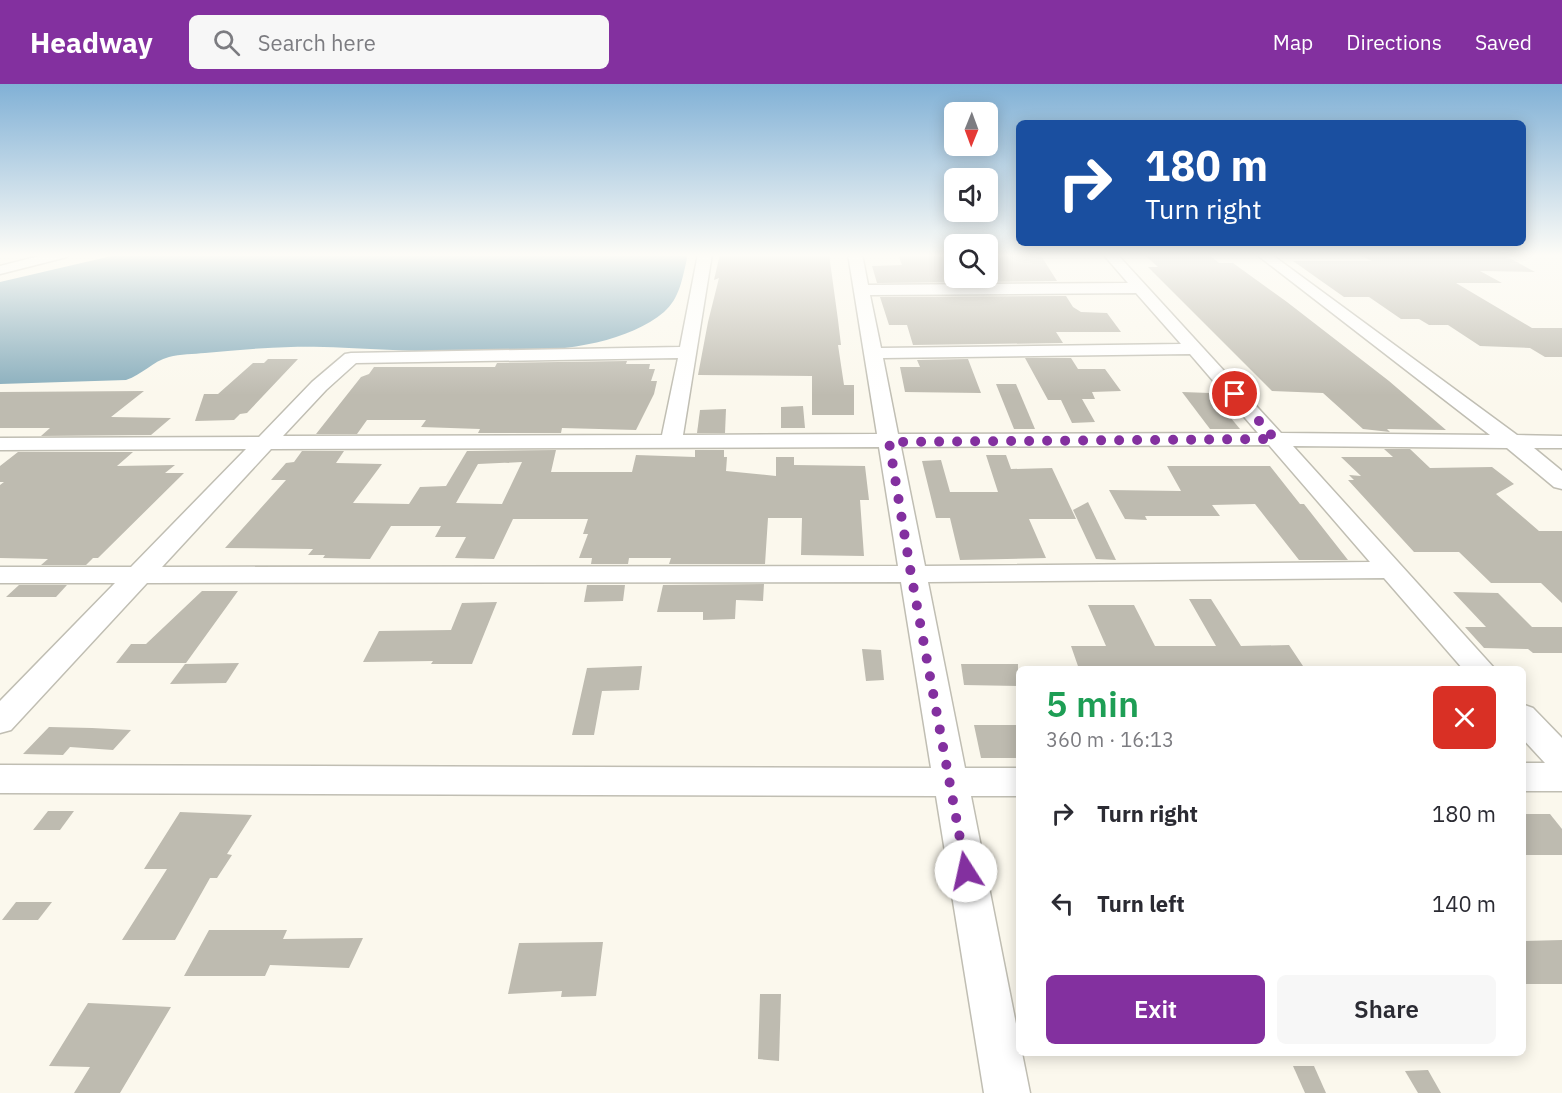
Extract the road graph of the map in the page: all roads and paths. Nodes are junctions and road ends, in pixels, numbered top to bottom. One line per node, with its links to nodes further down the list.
1 (697, 301): 6 (street)
2 (863, 301): 7 (street)
3 (1152, 301): 5 (street)
4 (1326, 301): 12 (street)
5 (1195, 350): 7 (street); 8 (street)
6 (688, 352): 9 (street); 10 (street)
7 (872, 353): 11 (street)
8 (1275, 439): 11 (street); 12 (street); 16 (street)
9 (672, 440): 10 (street); 11 (street)
10 (266, 441): 14 (street); 18 (street)
11 (889, 442): 19 (street)
12 (1513, 442): 13 (street); 15 (street)
13 (1562, 442)
14 (0, 444)
15 (1562, 482)
16 (1391, 570): 19 (street); 20 (street)
17 (0, 574): 18 (street)
18 (140, 574): 19 (street); 22 (street)
19 (911, 574): 27 (street)
20 (1477, 666)
21 (1526, 720): 23 (street)
22 (0, 721)
23 (1562, 760)
24 (1526, 777): 25 (street)
25 (1562, 777)
26 (0, 779): 27 (street)
27 (950, 782): 28 (street); 29 (street)
28 (1016, 782)
29 (1007, 1093)

